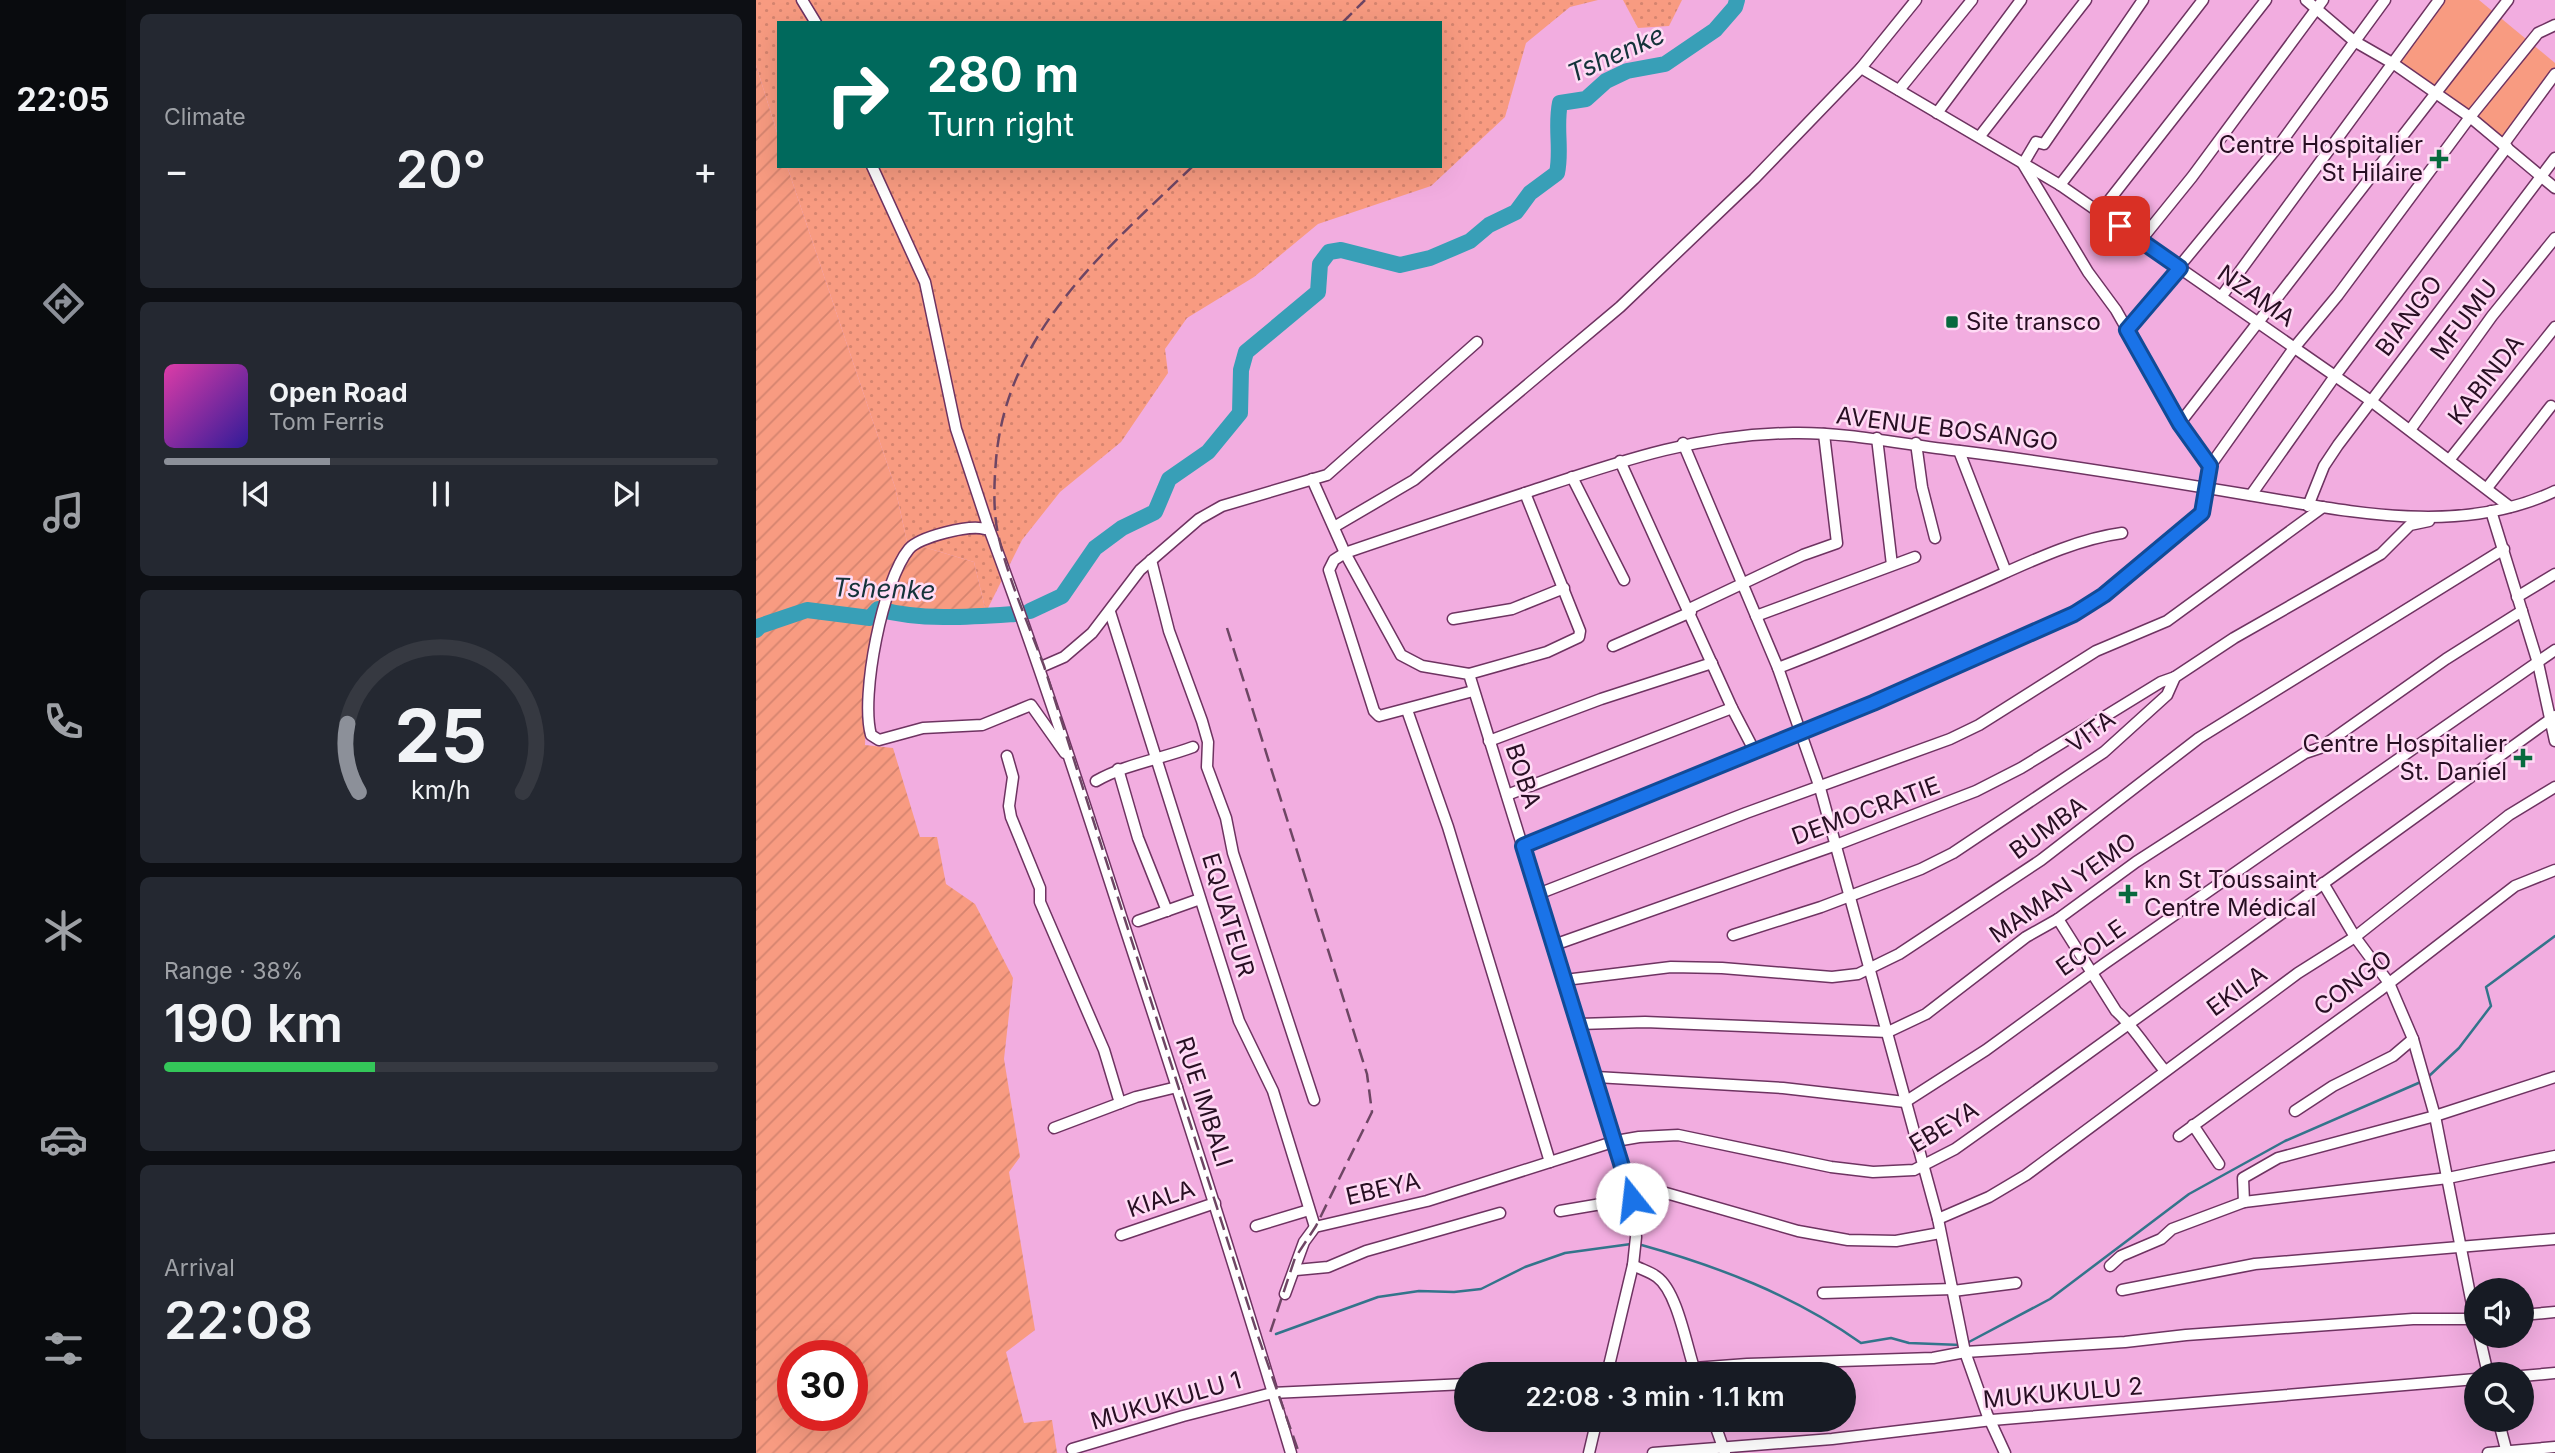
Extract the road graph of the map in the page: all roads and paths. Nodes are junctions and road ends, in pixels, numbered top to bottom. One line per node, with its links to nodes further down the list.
1 (802, 0): 14 (street)
2 (1916, 0): 18 (street)
3 (1972, 0): 20 (street)
4 (2021, 0): 22 (street)
5 (2086, 0): 24 (street)
6 (2143, 0): 27 (street)
7 (2203, 0): 30 (street)
8 (2266, 0): 32 (street)
9 (2306, 0): 13 (street)
10 (2385, 0): 16 (street)
11 (2440, 0): 17 (street)
12 (2508, 0): 21 (street)
13 (2319, 4): 16 (street); 34 (street)
14 (815, 21)
15 (2555, 25): 23 (street)
16 (2354, 41): 17 (street); 35 (street)
17 (2394, 64): 21 (street); 36 (street)
18 (1861, 68): 20 (street, NZAMA); 68 (street)
19 (2555, 74): 25 (street)
20 (1899, 90): 22 (street, NZAMA)
21 (2434, 94): 23 (street); 37 (street)
22 (1937, 113): 24 (street, NZAMA)
23 (2470, 117): 25 (street); 41 (street)
24 (1980, 136): 27 (street, NZAMA)
25 (2505, 146): 29 (street); 42 (street)
26 (2555, 158): 29 (street, BIANGO)
27 (2023, 164): 30 (street, NZAMA); 39 (street)
28 (873, 168): 67 (street, RUE IMBALI)
29 (2540, 177): 31 (street); 43 (street, BIANGO)
30 (2060, 185): 32 (street, NZAMA)
31 (2555, 188)
32 (2100, 212): 34 (street, NZAMA)
33 (2555, 237): 46 (street, MFUMU)
34 (2141, 240): 35 (street, NZAMA)
35 (2180, 268): 36 (street, NZAMA); 39 (street)
36 (2221, 297): 37 (street, NZAMA)
37 (2258, 322): 41 (street, NZAMA); 45 (street)
38 (2555, 327): 52 (street, KABINDA)
39 (2127, 330): 45 (street)
40 (1477, 342): 56 (street)
41 (2294, 348): 42 (street, NZAMA); 54 (street)
42 (2335, 376): 43 (street, NZAMA); 61 (street)
43 (2371, 401): 46 (street, NZAMA); 62 (street, BIANGO)
44 (2551, 406): 57 (street)
45 (2180, 424): 54 (street)
46 (2410, 430): 52 (street, NZAMA)
47 (1824, 434): 48 (street, AVENUE BOSANGO); 49 (street, AVENUE BOSANGO); 79 (street)
48 (1877, 438): 50 (street, AVENUE BOSANGO); 75 (street)
49 (1683, 443): 53 (street, AVENUE BOSANGO); 79 (street)
50 (1916, 443): 51 (street, AVENUE BOSANGO); 70 (street)
51 (1959, 451): 58 (street, AVENUE BOSANGO); 76 (street)
52 (2451, 459): 57 (street, NZAMA)
53 (1620, 461): 55 (street, AVENUE BOSANGO); 82 (street)
54 (2210, 466): 58 (street)
55 (1572, 477): 60 (street, AVENUE BOSANGO); 78 (street)
56 (1312, 479): 68 (street); 74 (street)
57 (2487, 488): 64 (street, NZAMA)
58 (2208, 489): 61 (street, AVENUE BOSANGO); 99 (street)
59 (2555, 491): 64 (street, AVENUE BOSANGO)
60 (1525, 493): 72 (street, AVENUE BOSANGO); 80 (street)
61 (2251, 495): 62 (street, AVENUE BOSANGO)
62 (2308, 506): 63 (street, AVENUE BOSANGO)
63 (2323, 507): 66 (street, AVENUE BOSANGO); 110 (street)
64 (2510, 507): 65 (street, AVENUE BOSANGO)
65 (2491, 510): 66 (street, AVENUE BOSANGO); 71 (street)
66 (2442, 518): 94 (street, VITA)
67 (988, 526): 91 (street, RUE IMBALI); 106 (street)
68 (1334, 527): 72 (street)
69 (2122, 533): 76 (street)
70 (1936, 538)
71 (2504, 549): 81 (street); 125 (street, BUMBA)
72 (1345, 553): 93 (street); 97 (street)
73 (1915, 557): 75 (street)
74 (1151, 560): 84 (street); 137 (street)
75 (1892, 565): 85 (street)
76 (2006, 572): 92 (street)
77 (2555, 574): 81 (street)
78 (1624, 580)
79 (1743, 583): 82 (street); 85 (street)
80 (1564, 588): 86 (street); 93 (street)
81 (2517, 597): 83 (street)
82 (1690, 611): 87 (street); 89 (street)
83 (2522, 611): 90 (street); 120 (street, MAMAN YEMO)
84 (1111, 612): 91 (street); 105 (street, EQUATEUR)
85 (1756, 616): 92 (street)
86 (1453, 619)
87 (1613, 646)
88 (2555, 650): 90 (street, ECOLE)
89 (1712, 663): 96 (street); 100 (street)
90 (2538, 663): 98 (street); 126 (street, ECOLE)
91 (1041, 667): 106 (street, RUE IMBALI)
92 (1777, 668): 99 (street)
93 (1469, 674): 95 (street, BOBA)
94 (2175, 677): 112 (street, DEMOCRATIE); 117 (street, VITA)
95 (1474, 691): 97 (street); 100 (street, BOBA)
96 (1732, 708): 103 (street); 111 (street)
97 (1407, 710): 147 (street)
98 (2552, 717): 101 (street); 115 (street, EBEYA)
99 (1801, 733): 103 (street); 110 (street)
100 (1489, 741): 111 (street, BOBA)
101 (2555, 741)
102 (1193, 747): 105 (street)
103 (1755, 752): 113 (street)
104 (1007, 756): 139 (street)
105 (1158, 760): 107 (street); 118 (street, EQUATEUR)
106 (1073, 765): 136 (street, RUE IMBALI)
107 (1118, 769): 108 (street); 119 (street)
108 (1096, 781)
109 (2555, 787): 123 (street, EKILA)
110 (1820, 788): 112 (street); 116 (street)
111 (1507, 795): 113 (street, BOBA)
112 (1836, 845): 117 (street); 124 (street, DEMOCRATIE)
113 (1523, 846): 116 (street, BOBA)
114 (2555, 870): 128 (street, CONGO)
115 (2323, 883): 123 (street); 129 (street, EBEYA)
116 (1538, 894): 124 (street, BOBA)
117 (1849, 896): 122 (street, VITA); 125 (street)
118 (1200, 899): 119 (street); 154 (street, EQUATEUR)
119 (1167, 911): 121 (street)
120 (2058, 919): 126 (street); 131 (street, MAMAN YEMO)
121 (1138, 921)
122 (1733, 935)
123 (2355, 937): 128 (street); 133 (street, EKILA)
124 (1554, 945): 127 (street, BOBA)
125 (1868, 970): 127 (street, BUMBA); 131 (street)
126 (2092, 972): 129 (street); 138 (street, ECOLE)
127 (1566, 979): 130 (street, BOBA)
128 (2389, 983): 132 (street); 142 (street, CONGO)
129 (2130, 1023): 133 (street); 149 (street, EBEYA)
130 (1579, 1024): 131 (street, MAMAN YEMO); 134 (street, BOBA)
131 (1888, 1032): 138 (street)
132 (2413, 1039): 140 (street); 141 (street)
133 (2165, 1070): 157 (street, EKILA)
134 (1596, 1077): 138 (street); 145 (street, BOBA)
135 (2555, 1077): 141 (street)
136 (1177, 1087): 139 (street); 153 (street, RUE IMBALI)
137 (1314, 1100)
138 (1905, 1102): 149 (street)
139 (1120, 1103): 143 (street)
140 (2295, 1111)
141 (2435, 1116): 150 (street); 152 (street)
142 (2193, 1125): 144 (street, CONGO); 148 (street)
143 (1054, 1128)
144 (2179, 1136)
145 (1616, 1141): 147 (street, EBEYA); 149 (street, EBEYA); 151 (street, BOBA)
146 (2555, 1157): 150 (street)
147 (1550, 1162): 159 (street, EBEYA)
148 (2219, 1164)
149 (1925, 1167): 157 (street)
150 (2448, 1178): 152 (street); 163 (street)
151 (1632, 1199): 155 (street); 160 (street); 164 (street, BOBA)
152 (2244, 1202): 165 (street)
153 (1215, 1203): 161 (street, KIALA); 184 (street, RUE IMBALI)
154 (1309, 1210): 158 (street); 159 (street, EQUATEUR)
155 (1560, 1212)
156 (1500, 1213): 166 (street)
157 (1938, 1219): 160 (street)
158 (1256, 1226)
159 (1315, 1227): 166 (street)
160 (1940, 1233): 169 (street)
161 (1121, 1235)
162 (2555, 1239): 163 (street)
163 (2461, 1249): 167 (street); 170 (street)
164 (1633, 1265): 177 (street, BOBA); 178 (street)
165 (2110, 1266)
166 (1296, 1270): 172 (street)
167 (2467, 1278)
168 (2016, 1283): 169 (street)
169 (1953, 1290): 171 (street); 176 (street)
170 (2122, 1290)
171 (1823, 1293)
172 (1285, 1294)
173 (2555, 1312): 174 (street)
174 (2534, 1314)
175 (2464, 1321): 176 (street)
176 (1965, 1352): 179 (street); 185 (street)
177 (1610, 1362)
178 (1692, 1362)
179 (1856, 1362)
180 (2555, 1373): 181 (street)
181 (2534, 1375)
182 (2464, 1381): 185 (street, MUKUKULU 2)
183 (1454, 1385): 184 (street, MUKUKULU 1)
184 (1272, 1393): 190 (street, MUKUKULU 1); 193 (street, RUE IMBALI)
185 (1992, 1420): 191 (street, MUKUKULU 2); 196 (street)
186 (1594, 1432): 194 (street)
187 (1718, 1432): 191 (street)
188 (2502, 1432): 192 (street)
189 (2555, 1447): 192 (street)
190 (1072, 1449)
191 (1724, 1450): 195 (street, MUKUKULU 2)
192 (2507, 1452): 197 (street)
193 (1291, 1453)
194 (1589, 1453)
195 (1653, 1453)
196 (2005, 1453)
197 (2488, 1453)

